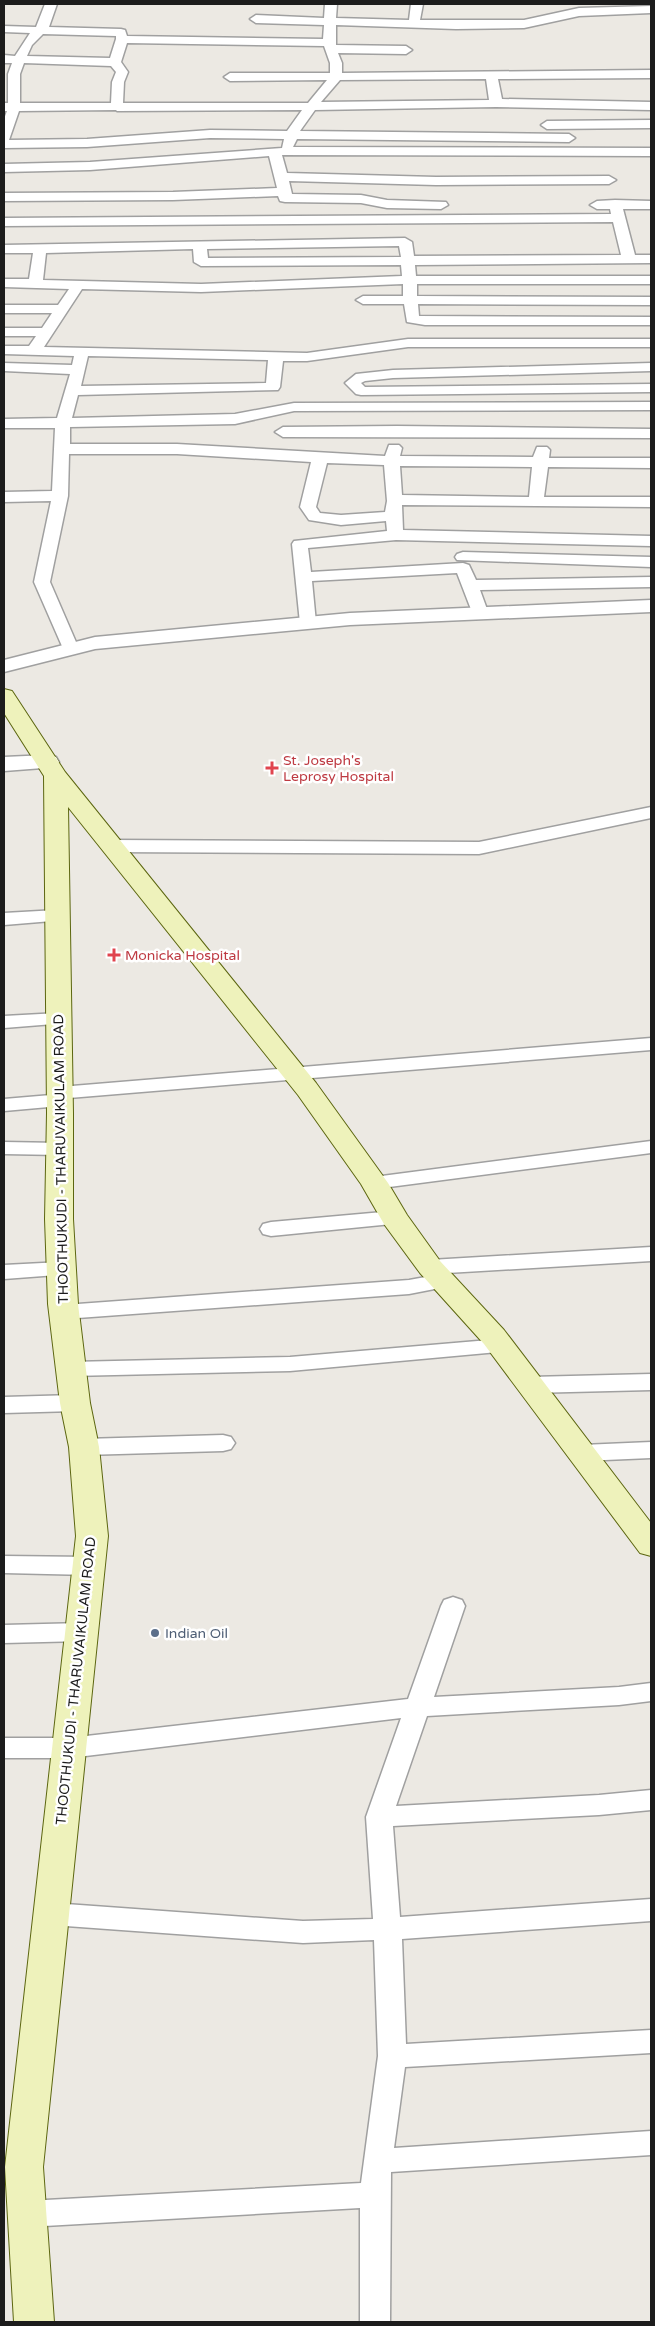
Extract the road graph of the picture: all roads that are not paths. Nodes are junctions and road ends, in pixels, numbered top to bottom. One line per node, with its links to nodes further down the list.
1 (50, 4): 9 (street)
2 (331, 4): 6 (street)
3 (417, 4): 7 (street)
4 (651, 9): 7 (street)
5 (256, 20): 6 (street)
6 (328, 22): 7 (street); 13 (street)
7 (414, 24)
8 (4, 29): 9 (street)
9 (40, 29): 10 (street); 12 (street)
10 (122, 39): 13 (street); 17 (street)
11 (12, 44): 12 (street)
12 (27, 44): 16 (street)
13 (330, 46): 14 (street); 24 (street)
14 (406, 50)
15 (4, 59): 16 (street)
16 (19, 59): 17 (street); 20 (street)
17 (115, 62): 32 (street)
18 (651, 62): 19 (street)
19 (461, 63)
20 (9, 74): 26 (street)
21 (651, 74): 22 (street)
22 (491, 75): 24 (street); 27 (street)
23 (230, 76): 24 (street)
24 (336, 77): 28 (street)
25 (608, 89): 29 (street)
26 (10, 90): 31 (street)
27 (496, 103): 28 (street); 29 (street)
28 (314, 105): 32 (street); 35 (street)
29 (618, 106): 30 (street); 34 (street)
30 (651, 106)
31 (9, 107): 32 (street); 36 (street)
32 (117, 108)
33 (651, 124): 34 (street)
34 (625, 125): 35 (street)
35 (294, 129): 37 (street); 38 (street); 40 (street)
36 (4, 138)
37 (635, 139)
38 (88, 143): 39 (street); 42 (street)
39 (4, 144)
40 (280, 152): 42 (street); 43 (street); 45 (street)
41 (651, 152): 43 (street)
42 (90, 166): 44 (street)
43 (606, 166): 45 (street); 51 (street)
44 (4, 168)
45 (280, 177): 46 (street)
46 (285, 192): 47 (street); 48 (street)
47 (4, 197)
48 (457, 205)
49 (586, 205): 51 (street)
50 (651, 205): 51 (street)
51 (617, 211): 52 (street); 57 (street)
52 (4, 222)
53 (200, 245): 55 (street); 56 (street); 60 (street)
54 (4, 248): 55 (street)
55 (40, 248): 65 (street)
56 (408, 259): 59 (street); 60 (street); 62 (street)
57 (629, 259): 58 (street); 59 (street)
58 (651, 259)
59 (597, 260): 61 (street)
60 (201, 262): 67 (street)
61 (598, 279): 62 (street); 63 (street); 70 (street)
62 (410, 280): 67 (street); 69 (street)
63 (651, 280)
64 (4, 283): 65 (street)
65 (35, 284): 66 (street)
66 (78, 284): 67 (street); 73 (street)
67 (201, 288)
68 (363, 300): 69 (street)
69 (410, 300): 70 (street); 74 (street)
70 (601, 301): 71 (street); 74 (street)
71 (651, 301)
72 (4, 308): 73 (street)
73 (62, 309): 77 (street)
74 (604, 321): 75 (street)
75 (651, 321)
76 (4, 332): 77 (street)
77 (46, 332): 80 (street)
78 (651, 343): 82 (street)
79 (4, 350): 80 (street)
80 (37, 351): 81 (street)
81 (82, 352): 82 (street); 85 (street)
82 (276, 357): 88 (street)
83 (4, 367): 85 (street)
84 (651, 367): 87 (street)
85 (79, 370): 88 (street)
86 (651, 388): 87 (street)
87 (540, 390): 91 (street)
88 (71, 391): 93 (street)
89 (651, 406): 91 (street)
90 (400, 407): 91 (street); 93 (street); 94 (street)
91 (543, 407): 96 (street)
92 (4, 423): 93 (street)
93 (63, 423): 98 (street)
94 (397, 430): 95 (street); 96 (street); 100 (street)
95 (283, 432)
96 (545, 433): 97 (street); 101 (street)
97 (651, 434)
98 (61, 449): 99 (street); 103 (street)
99 (320, 458): 100 (street); 107 (street)
100 (392, 461): 101 (street); 107 (street)
101 (539, 462): 102 (street); 105 (street)
102 (651, 463)
103 (60, 496): 104 (street); 119 (street)
104 (4, 497)
105 (536, 502): 106 (street); 107 (street)
106 (651, 502)
107 (394, 508): 108 (street)
108 (396, 535): 109 (street); 113 (street)
109 (461, 538): 110 (street); 112 (street)
110 (651, 541)
111 (651, 562): 112 (street)
112 (463, 563): 113 (street); 115 (street)
113 (303, 577): 118 (street)
114 (651, 582): 115 (street)
115 (469, 585): 117 (street)
116 (651, 606): 117 (street)
117 (480, 612): 118 (street)
118 (308, 623): 119 (street)
119 (71, 649): 120 (street)
120 (4, 666)
121 (4, 696): 123 (main road)
122 (4, 764): 123 (street)
123 (52, 769): 125 (main road); 126 (main road, THOOTHUKUDI - THARUVAIKULAM ROAD)
124 (651, 812): 125 (street)
125 (112, 846): 131 (main road)
126 (57, 916): 127 (street); 128 (main road, THOOTHUKUDI - THARUVAIKULAM ROAD)
127 (4, 919)
128 (59, 1019): 129 (street); 132 (main road, THOOTHUKUDI - THARUVAIKULAM ROAD)
129 (4, 1022)
130 (651, 1044): 131 (street)
131 (296, 1075): 132 (street); 137 (main road)
132 (60, 1096): 133 (street); 136 (main road, THOOTHUKUDI - THARUVAIKULAM ROAD)
133 (4, 1105)
134 (651, 1147): 137 (street)
135 (4, 1148): 136 (street)
136 (60, 1149): 141 (main road, THOOTHUKUDI - THARUVAIKULAM ROAD)
137 (374, 1184): 138 (main road)
138 (394, 1218): 139 (street); 143 (main road)
139 (271, 1230)
140 (651, 1254): 143 (street)
141 (62, 1269): 142 (street); 144 (main road, THOOTHUKUDI - THARUVAIKULAM ROAD)
142 (4, 1272)
143 (436, 1274): 144 (street); 145 (main road)
144 (64, 1312): 146 (main road, THOOTHUKUDI - THARUVAIKULAM ROAD)
145 (501, 1346): 146 (street); 148 (main road)
146 (71, 1369): 149 (main road, THOOTHUKUDI - THARUVAIKULAM ROAD)
147 (651, 1382): 148 (street)
148 (530, 1385): 154 (main road)
149 (75, 1403): 150 (street); 152 (main road, THOOTHUKUDI - THARUVAIKULAM ROAD)
150 (4, 1405)
151 (223, 1442): 152 (street)
152 (84, 1448): 157 (main road, THOOTHUKUDI - THARUVAIKULAM ROAD)
153 (651, 1450): 154 (street)
154 (582, 1453): 155 (main road)
155 (651, 1545)
156 (4, 1564): 157 (street)
157 (90, 1566): 159 (main road, THOOTHUKUDI - THARUVAIKULAM ROAD)
158 (453, 1606): 162 (street)
159 (82, 1632): 160 (street); 164 (main road, THOOTHUKUDI - THARUVAIKULAM ROAD)
160 (4, 1634)
161 (651, 1692): 162 (street)
162 (417, 1707): 164 (street); 166 (street)
163 (4, 1748): 164 (street)
164 (69, 1748): 168 (main road, THOOTHUKUDI - THARUVAIKULAM ROAD)
165 (651, 1800): 166 (street)
166 (379, 1817): 169 (street)
167 (651, 1910): 169 (street)
168 (52, 1914): 169 (street); 175 (main road, THOOTHUKUDI - THARUVAIKULAM ROAD)
169 (387, 1929): 171 (street)
170 (651, 2042): 171 (street)
171 (392, 2056): 173 (street)
172 (651, 2143): 173 (street)
173 (378, 2161): 174 (street)
174 (376, 2194): 175 (street); 177 (street)
175 (27, 2214): 176 (main road, THOOTHUKUDI - THARUVAIKULAM ROAD)
176 (34, 2322)
177 (375, 2322)

